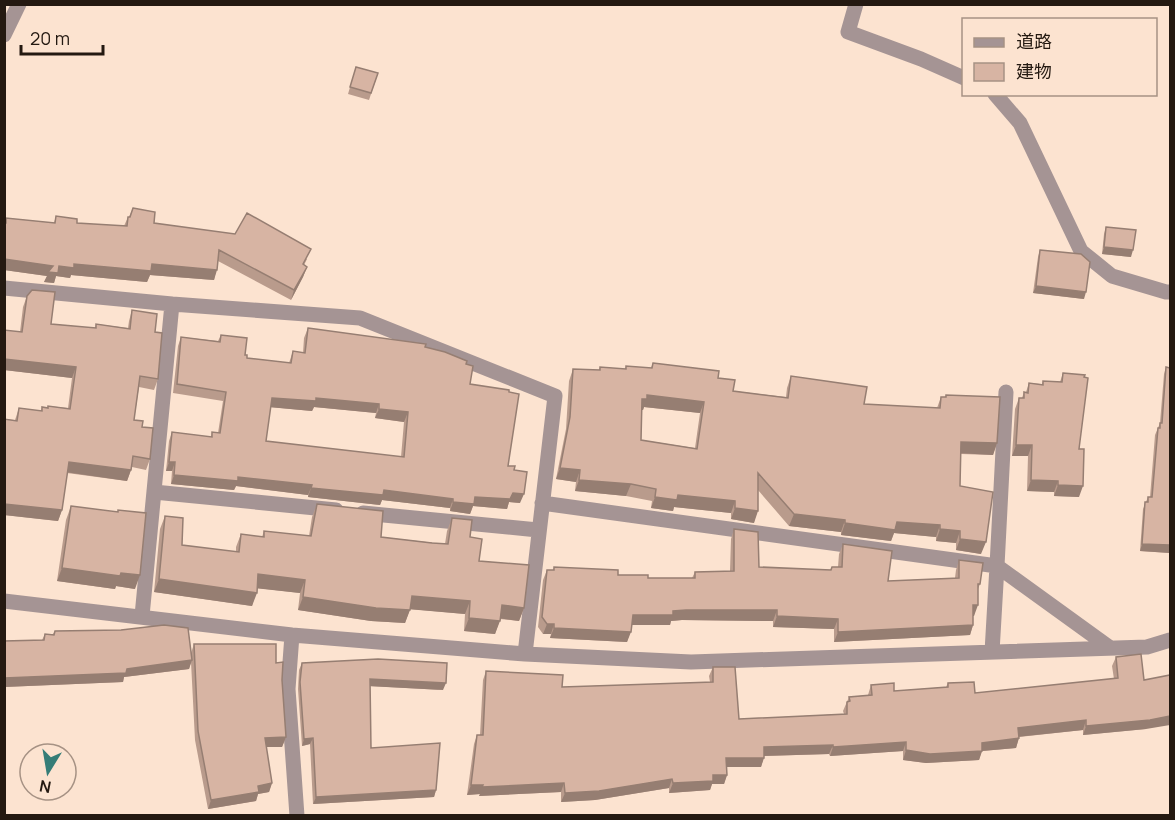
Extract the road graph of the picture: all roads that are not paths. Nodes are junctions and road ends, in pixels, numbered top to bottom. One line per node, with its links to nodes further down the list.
1 (19, 4): 3 (street)
2 (856, 4): 4 (street)
3 (4, 35)
4 (962, 78)
5 (997, 96): 7 (street)
6 (4, 288): 8 (street)
7 (1170, 292)
8 (172, 304): 10 (street); 11 (street)
9 (1006, 392): 13 (street)
10 (154, 492): 12 (street); 15 (street)
11 (542, 503): 12 (street); 13 (street)
12 (538, 530): 20 (street)
13 (997, 566): 18 (street); 19 (street)
14 (4, 601): 15 (street)
15 (142, 616): 16 (street)
16 (292, 635): 20 (street); 21 (street)
17 (1170, 640): 18 (street)
18 (1109, 647): 19 (street)
19 (992, 652): 20 (street)
20 (525, 654)
21 (297, 816)

